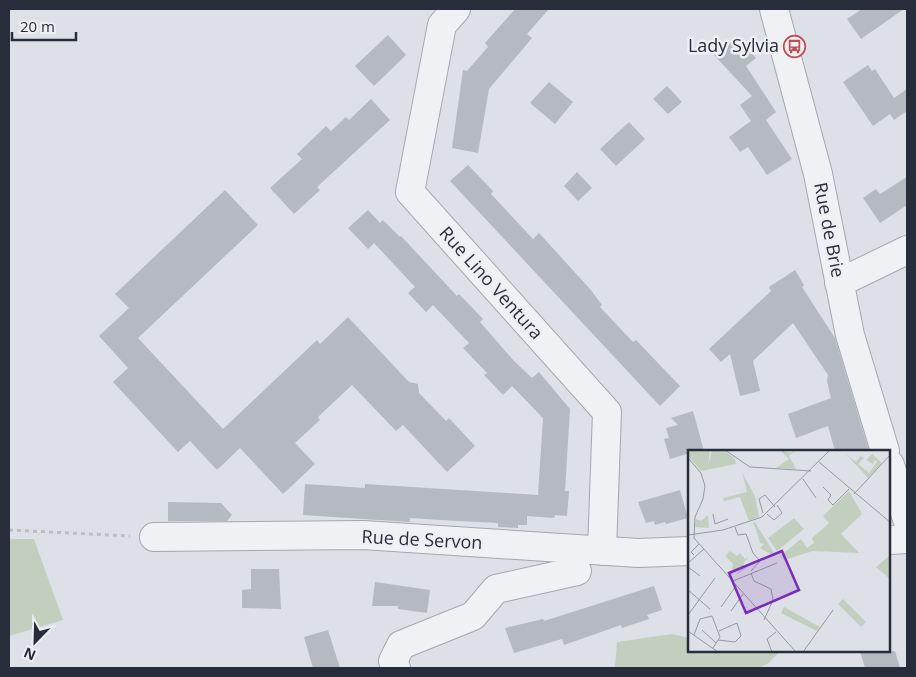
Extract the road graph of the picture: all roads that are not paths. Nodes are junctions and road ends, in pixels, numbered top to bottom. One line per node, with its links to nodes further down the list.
1 (456, 9): 14 (street, Rue Lino Ventura)
2 (774, 9): 4 (street, Rue de Brie)
3 (907, 250): 4 (street)
4 (839, 283): 6 (street, Rue de Brie)
5 (907, 441): 7 (street)
6 (887, 450)
7 (889, 450)
8 (891, 468): 9 (street)
9 (907, 519)
10 (154, 537): 14 (street, Rue de Servon)
11 (907, 539): 12 (street)
12 (891, 540)
13 (688, 550): 14 (street, Rue de Servon)
14 (602, 551)
15 (577, 571): 16 (street)
16 (396, 668)

